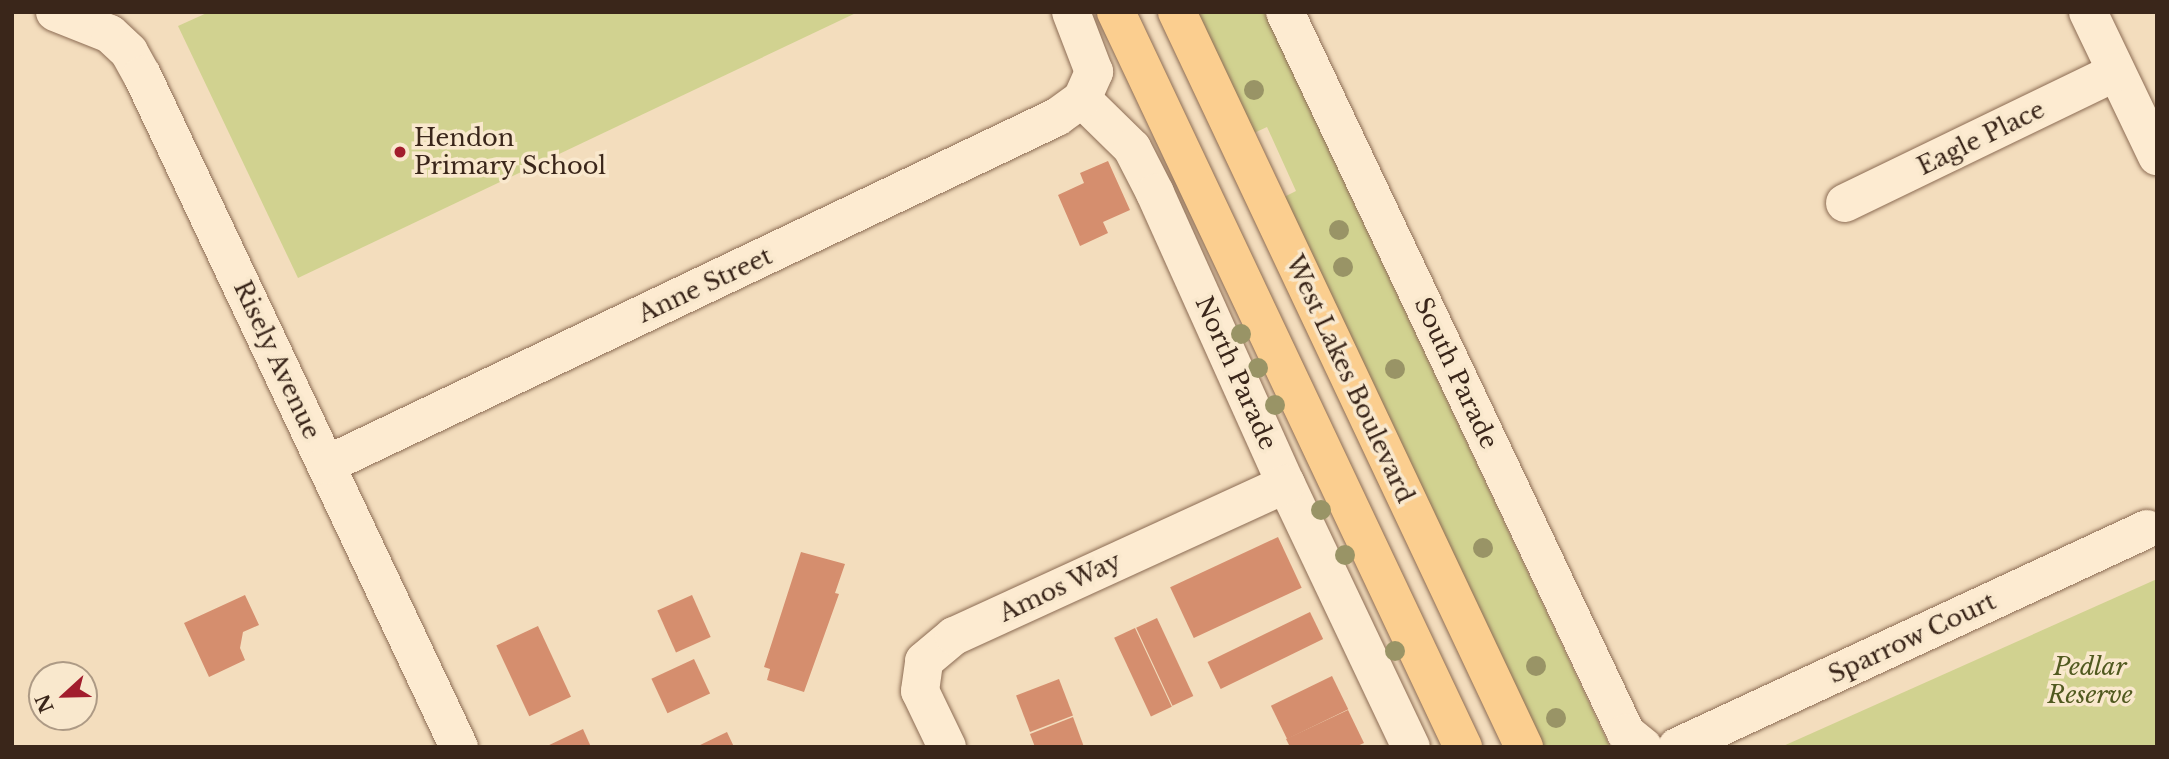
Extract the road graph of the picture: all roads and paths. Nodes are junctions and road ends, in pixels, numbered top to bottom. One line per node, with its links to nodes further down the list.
1 (55, 12): 11 (street, Risely Avenue)
2 (1071, 12): 8 (street)
3 (1116, 12): 18 (main road)
4 (1177, 12): 19 (main road, West Lakes Boulevard)
5 (1286, 12): 14 (street, South Parade)
6 (2088, 12): 7 (street)
7 (2116, 72): 9 (street); 10 (street, Eagle Place)
8 (1082, 99): 11 (street, Anne Street); 12 (street, North Parade)
9 (2157, 156)
10 (1845, 203)
11 (326, 465): 15 (street, Risely Avenue)
12 (1286, 484): 16 (street, Amos Way); 17 (street, North Parade)
13 (2147, 528): 20 (street, Sparrow Court)
14 (1635, 740)
15 (459, 747)
16 (947, 747)
17 (1411, 747)
18 (1463, 747)
19 (1524, 747)
20 (1677, 747)

